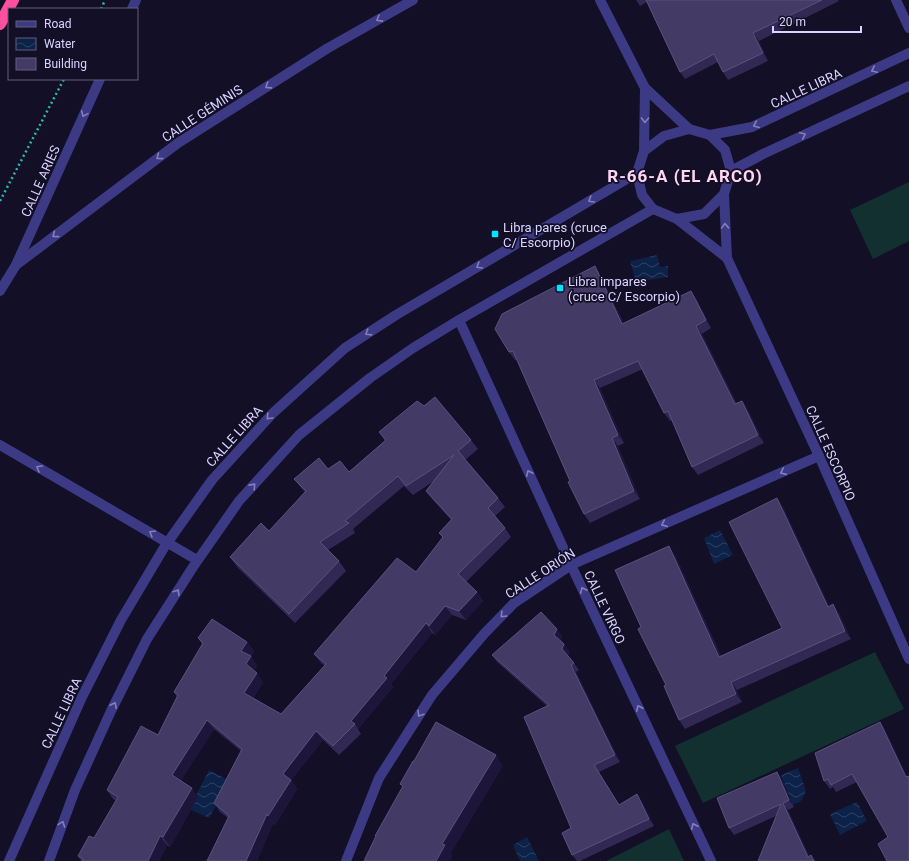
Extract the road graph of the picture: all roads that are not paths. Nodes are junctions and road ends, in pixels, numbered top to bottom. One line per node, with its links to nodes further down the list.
1 (413, 0): 20 (street, CALLE GÉMINIS, one-way to 20)
2 (600, 0): 10 (street)
3 (896, 0): 6 (street)
4 (8, 9): 5 (highway)
5 (0, 24)
6 (909, 28)
7 (909, 53): 12 (street, CALLE LIBRA, one-way to 12)
8 (100, 80): 20 (street, CALLE ARIES, one-way to 20)
9 (909, 86): 14 (street, one-way to 9)
10 (645, 88): 11 (street); 13 (street, one-way to 13)
11 (689, 129): 12 (street); 13 (street)
12 (710, 135): 14 (street)
13 (644, 151): 15 (street)
14 (731, 171): 16 (street)
15 (637, 173): 17 (street); 25 (street, CALLE LIBRA, one-way to 25)
16 (724, 194): 18 (street); 19 (street, CALLE ESCORPIO, one-way to 16)
17 (653, 208): 18 (street); 22 (street)
18 (677, 219): 19 (street, CALLE ESCORPIO)
19 (727, 258): 24 (street, CALLE ESCORPIO)
20 (16, 265): 21 (street, CALLE ARIES)
21 (0, 292)
22 (459, 320): 26 (street, one-way to 22); 27 (street, CALLE VIRGO, one-way to 22)
23 (0, 445): 25 (street, one-way to 23)
24 (819, 456): 27 (street, CALLE ORIÓN, one-way to 27); 28 (street, CALLE ESCORPIO)
25 (168, 542): 26 (street); 29 (street, CALLE LIBRA)
26 (197, 560): 30 (street, one-way to 26)
27 (571, 565): 31 (street, CALLE ORIÓN, one-way to 31); 32 (street, CALLE VIRGO, one-way to 27)
28 (909, 659)
29 (9, 861)
30 (49, 861)
31 (346, 861)
32 (711, 861)

